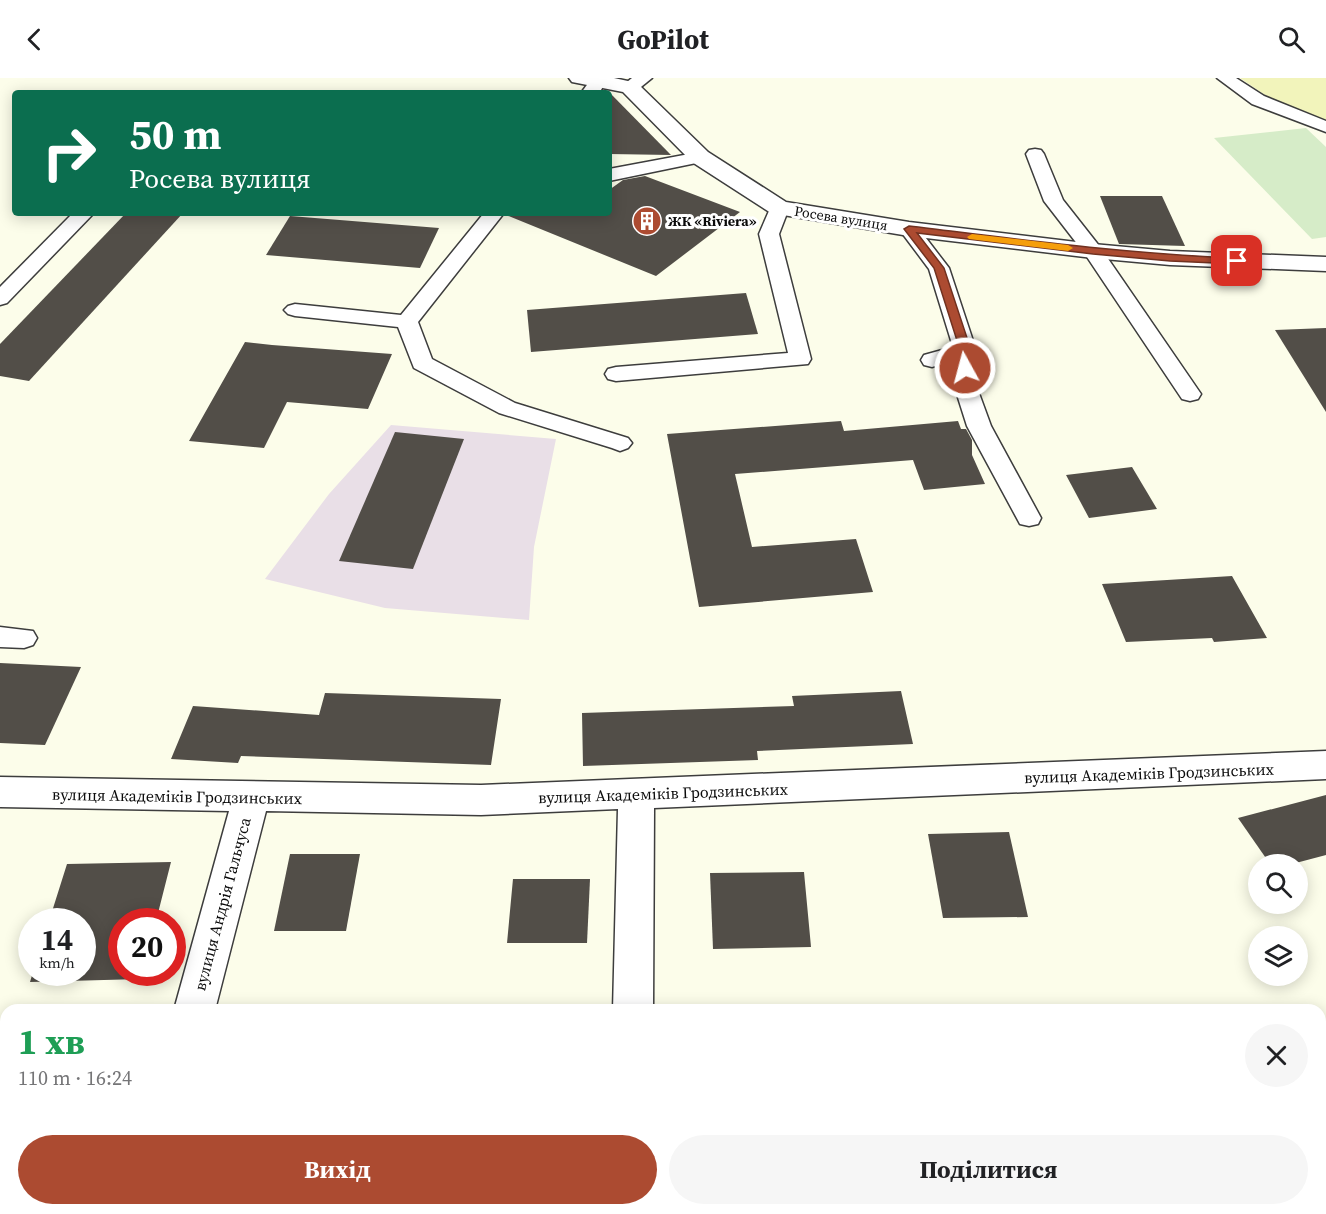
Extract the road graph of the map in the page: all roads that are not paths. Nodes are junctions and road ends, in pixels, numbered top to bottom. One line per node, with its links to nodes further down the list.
1 (1225, 78): 4 (lane)
2 (637, 82): 3 (street, Росева вулиця); 6 (street, Росева вулиця)
3 (589, 84)
4 (1326, 127)
5 (1035, 154): 12 (lane)
6 (700, 157): 7 (lane); 8 (street, Росева вулиця)
7 (612, 174)
8 (779, 208): 11 (street, Росева вулиця); 19 (lane)
9 (81, 216): 14 (lane)
10 (492, 216): 16 (lane)
11 (909, 229): 12 (street, Росева вулиця); 17 (lane)
12 (1093, 251): 13 (street, Росева вулиця); 20 (lane)
13 (1326, 264)
14 (0, 299)
15 (295, 310): 16 (lane)
16 (407, 322): 21 (lane)
17 (965, 350): 18 (lane); 22 (lane)
18 (932, 360)
19 (616, 374)
20 (1190, 394)
21 (620, 442)
22 (1029, 518)
23 (1326, 765): 25 (street, вулиця Академіків Гродзинських)
24 (0, 792): 26 (street, вулиця Академіків Гродзинських)
25 (636, 795): 26 (street, вулиця Академіків Гродзинських); 28 (street)
26 (251, 798): 27 (street, вулиця Андрія Гальчуса)
27 (196, 1004)
28 (633, 1004)

